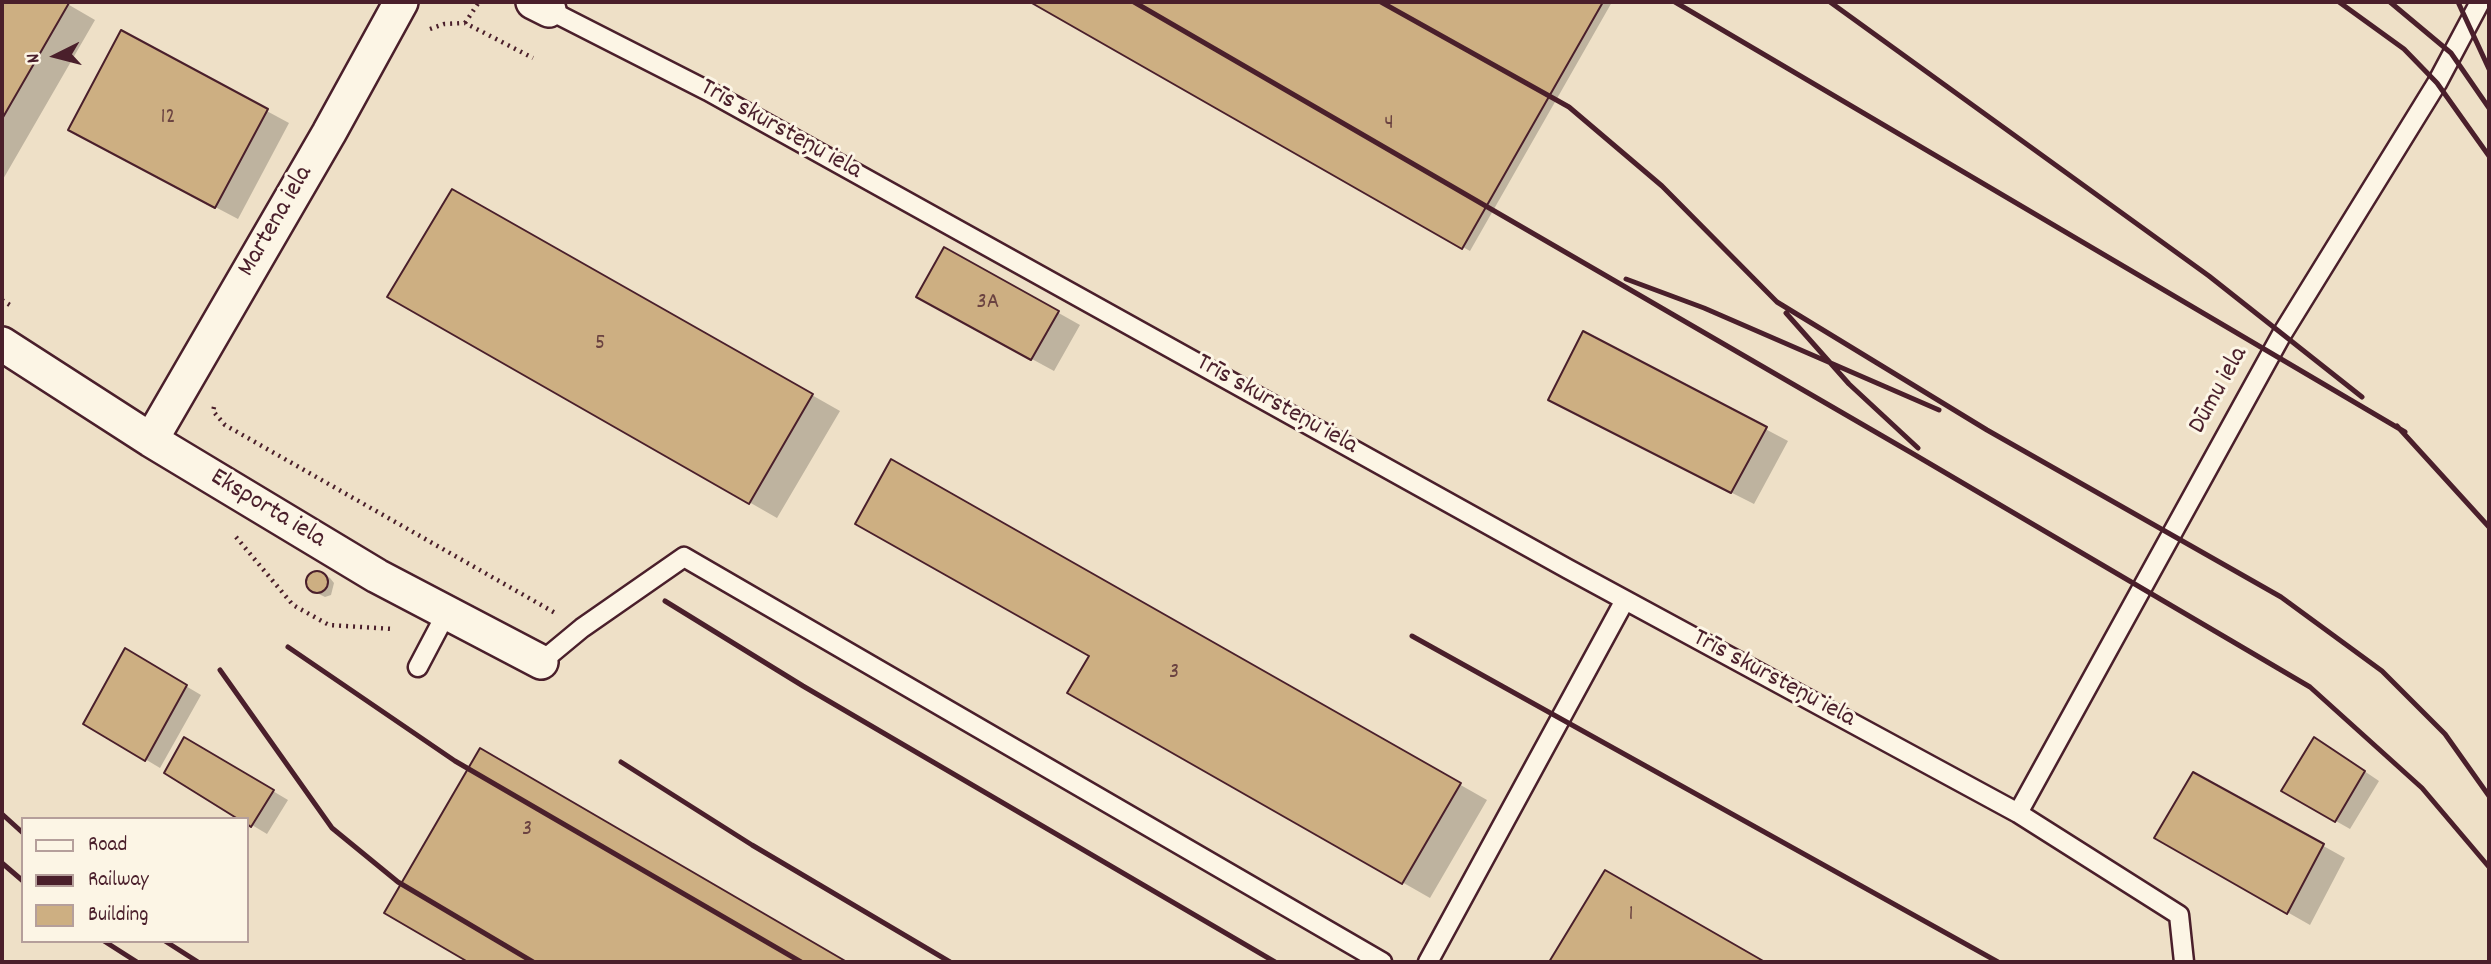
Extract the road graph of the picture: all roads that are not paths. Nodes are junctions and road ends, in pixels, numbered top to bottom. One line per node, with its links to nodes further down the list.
1 (401, 2): 5 (street, Martena iela)
2 (2480, 2): 10 (lane, Dūmu iela)
3 (541, 6): 6 (lane, Trīs skursteņu iela)
4 (2, 344): 5 (street, Eksporta iela)
5 (151, 440): 7 (street, Eksporta iela)
6 (1625, 600): 10 (lane, Trīs skursteņu iela); 12 (lane)
7 (447, 612): 8 (street, Eksporta iela); 9 (lane)
8 (541, 662): 11 (lane)
9 (418, 667)
10 (2018, 813): 13 (lane, Trīs skursteņu iela)
11 (1382, 962)
12 (1427, 962)
13 (2184, 962)

